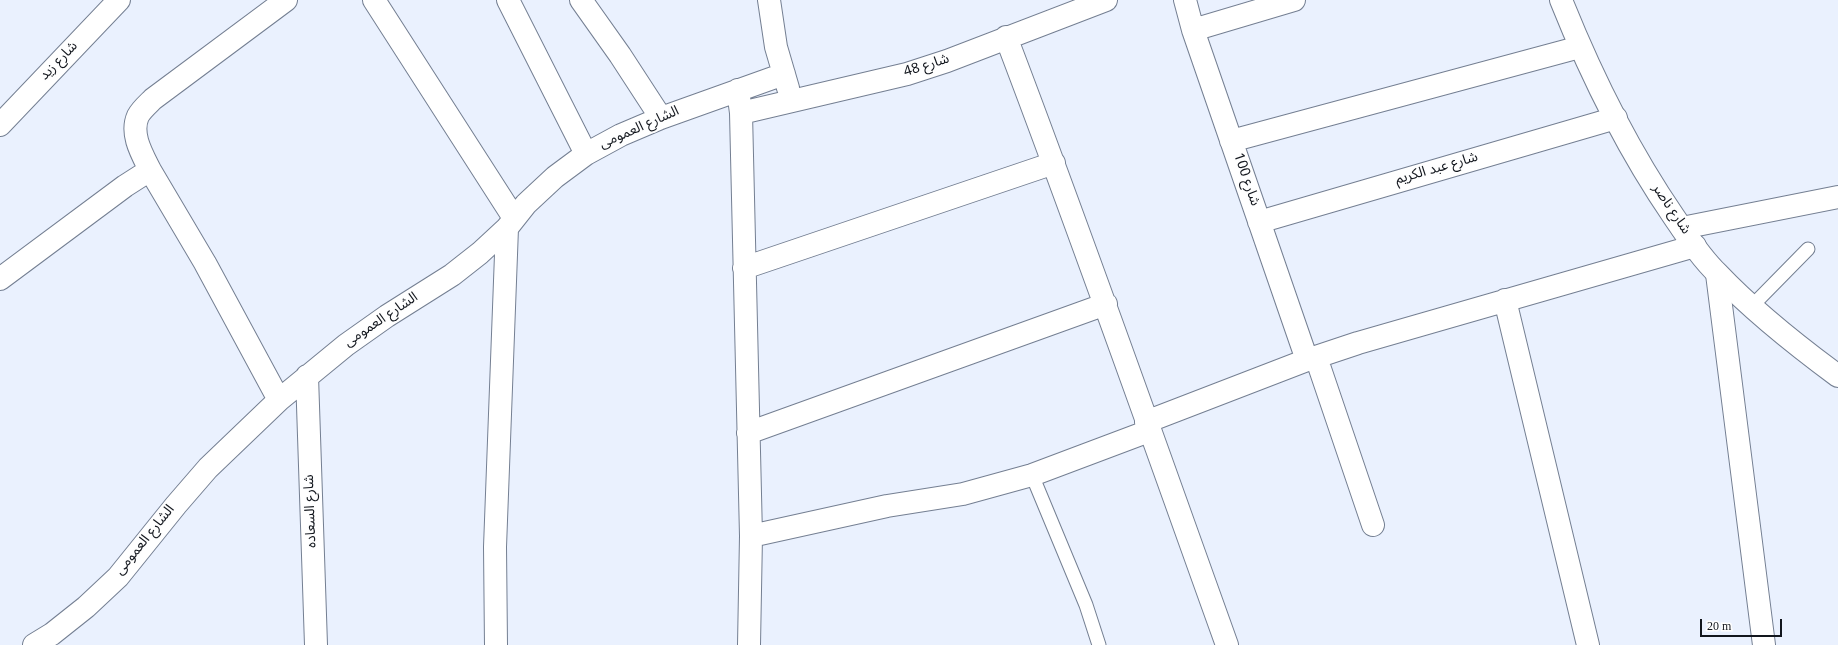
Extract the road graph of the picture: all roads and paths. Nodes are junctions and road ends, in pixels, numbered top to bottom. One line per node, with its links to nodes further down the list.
1 (120, 0): 20 (street, شارع زيد)
2 (286, 0): 24 (street)
3 (374, 0): 27 (street)
4 (508, 0): 22 (street)
5 (581, 0): 18 (street)
6 (1106, 0): 12 (street, شارع 48)
7 (1185, 0): 11 (street, شارع 100)
8 (1294, 0): 11 (street)
9 (1561, 0): 13 (street, شارع ناصر)
10 (772, 1): 14 (street)
11 (1193, 30): 21 (street, شارع 100)
12 (1006, 37): 16 (street, شارع 48); 23 (street)
13 (1580, 47): 19 (street, شارع ناصر); 21 (street)
14 (784, 74): 15 (street, الشارع العمومى); 16 (street)
15 (738, 90): 17 (street); 18 (street, الشارع العمومى)
16 (792, 100): 17 (street, شارع 48)
17 (741, 113): 31 (street)
18 (661, 118): 22 (street, الشارع العمومى)
19 (1616, 118): 26 (street, شارع عبد الكريم); 28 (street, شارع ناصر)
20 (2, 120)
21 (1231, 141): 26 (street, شارع 100)
22 (586, 154): 27 (street, الشارع العمومى)
23 (1054, 162): 31 (street); 35 (street)
24 (150, 170): 33 (street); 40 (street)
25 (1838, 197): 28 (street)
26 (1259, 222): 37 (street, شارع 100)
27 (511, 223): 38 (street, الشارع العمومى); 48 (street)
28 (1682, 228): 29 (street, شارع ناصر)
29 (1695, 246): 32 (street, شارع ناصر); 34 (street)
30 (1808, 249): 36 (lane)
31 (744, 268): 42 (street)
32 (1717, 274): 36 (street, شارع ناصر); 53 (street)
33 (0, 279)
34 (1505, 300): 37 (street); 52 (street)
35 (1106, 304): 41 (street); 42 (street)
36 (1752, 306): 39 (street, شارع ناصر)
37 (1311, 359): 41 (street); 44 (street, شارع 100)
38 (307, 376): 40 (street, الشارع العمومى); 47 (street, شارع السعاده)
39 (1838, 376)
40 (279, 400): 46 (street, الشارع العمومى)
41 (1148, 426): 43 (street); 51 (street)
42 (748, 433): 45 (street)
43 (1032, 475): 45 (street); 50 (lane)
44 (1373, 525)
45 (751, 536): 49 (street)
46 (34, 645)
47 (316, 645)
48 (496, 645)
49 (749, 645)
50 (1099, 645)
51 (1227, 645)
52 (1588, 645)
53 (1764, 645)

